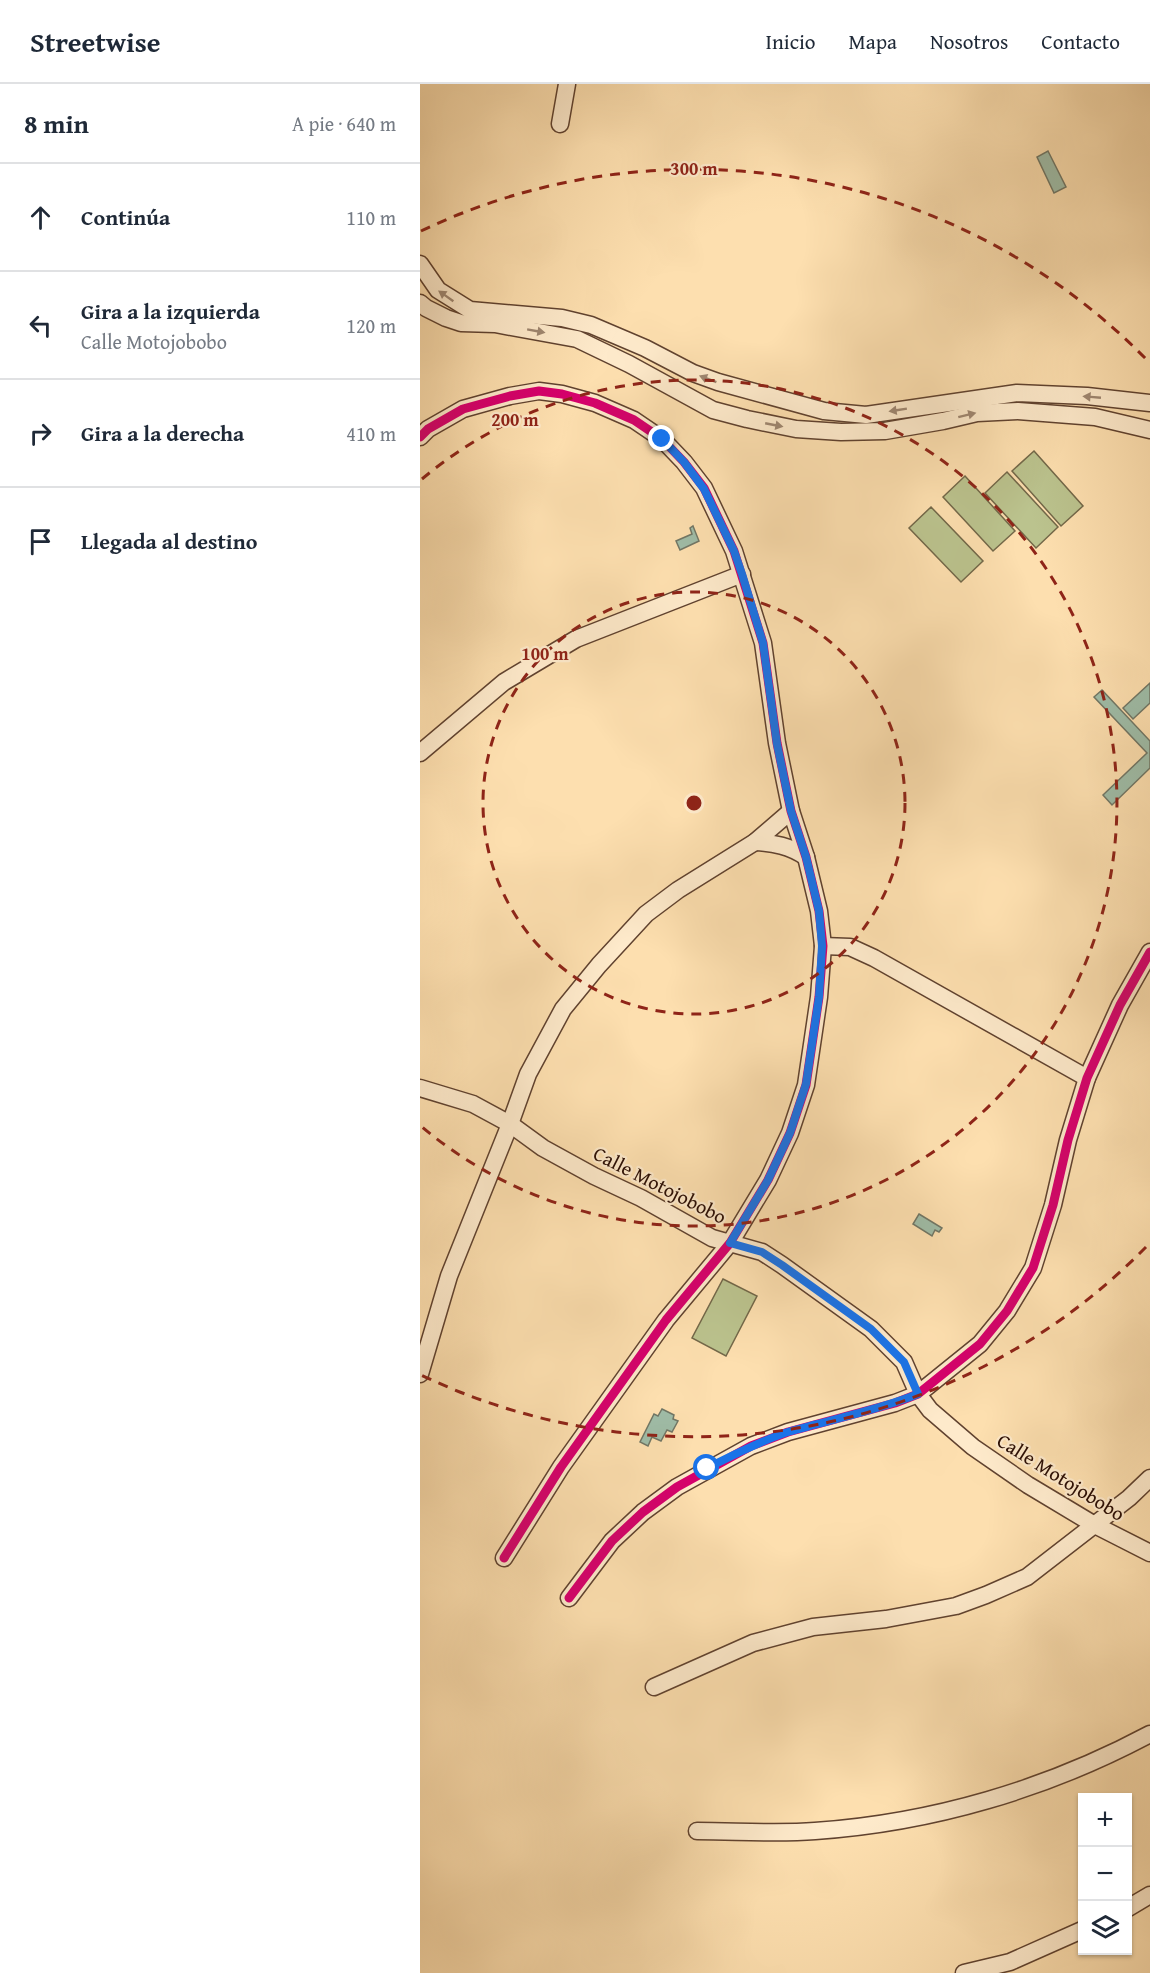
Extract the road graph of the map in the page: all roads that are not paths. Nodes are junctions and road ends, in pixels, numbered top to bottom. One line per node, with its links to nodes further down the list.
1 (567, 84): 2 (street)
2 (560, 124)
3 (420, 264): 5 (street, one-way to 3)
4 (420, 303): 6 (street, one-way to 6)
5 (1150, 402)
6 (1150, 430)
7 (420, 437): 8 (street)
8 (742, 574): 9 (street); 10 (street)
9 (420, 753)
10 (791, 811): 11 (street); 12 (street)
11 (755, 842): 12 (street); 17 (street)
12 (806, 857): 13 (street)
13 (822, 946): 15 (street); 18 (street)
14 (1150, 952): 15 (street)
15 (1087, 1078): 20 (street)
16 (420, 1088): 17 (street, Calle Motojobobo)
17 (510, 1124): 18 (street, Calle Motojobobo); 19 (street)
18 (730, 1243): 20 (street, Calle Motojobobo); 24 (street)
19 (420, 1374)
20 (918, 1394): 22 (street, Calle Motojobobo); 25 (street)
21 (1150, 1478): 22 (street)
22 (1093, 1524): 23 (street, Calle Motojobobo); 26 (street)
23 (1150, 1552)
24 (504, 1558)
25 (569, 1598)
26 (654, 1687)
27 (1150, 1734): 28 (street)
28 (697, 1831)
29 (1150, 1895): 30 (street)
30 (1132, 1906)
31 (1078, 1932): 32 (street)
32 (964, 1973)

